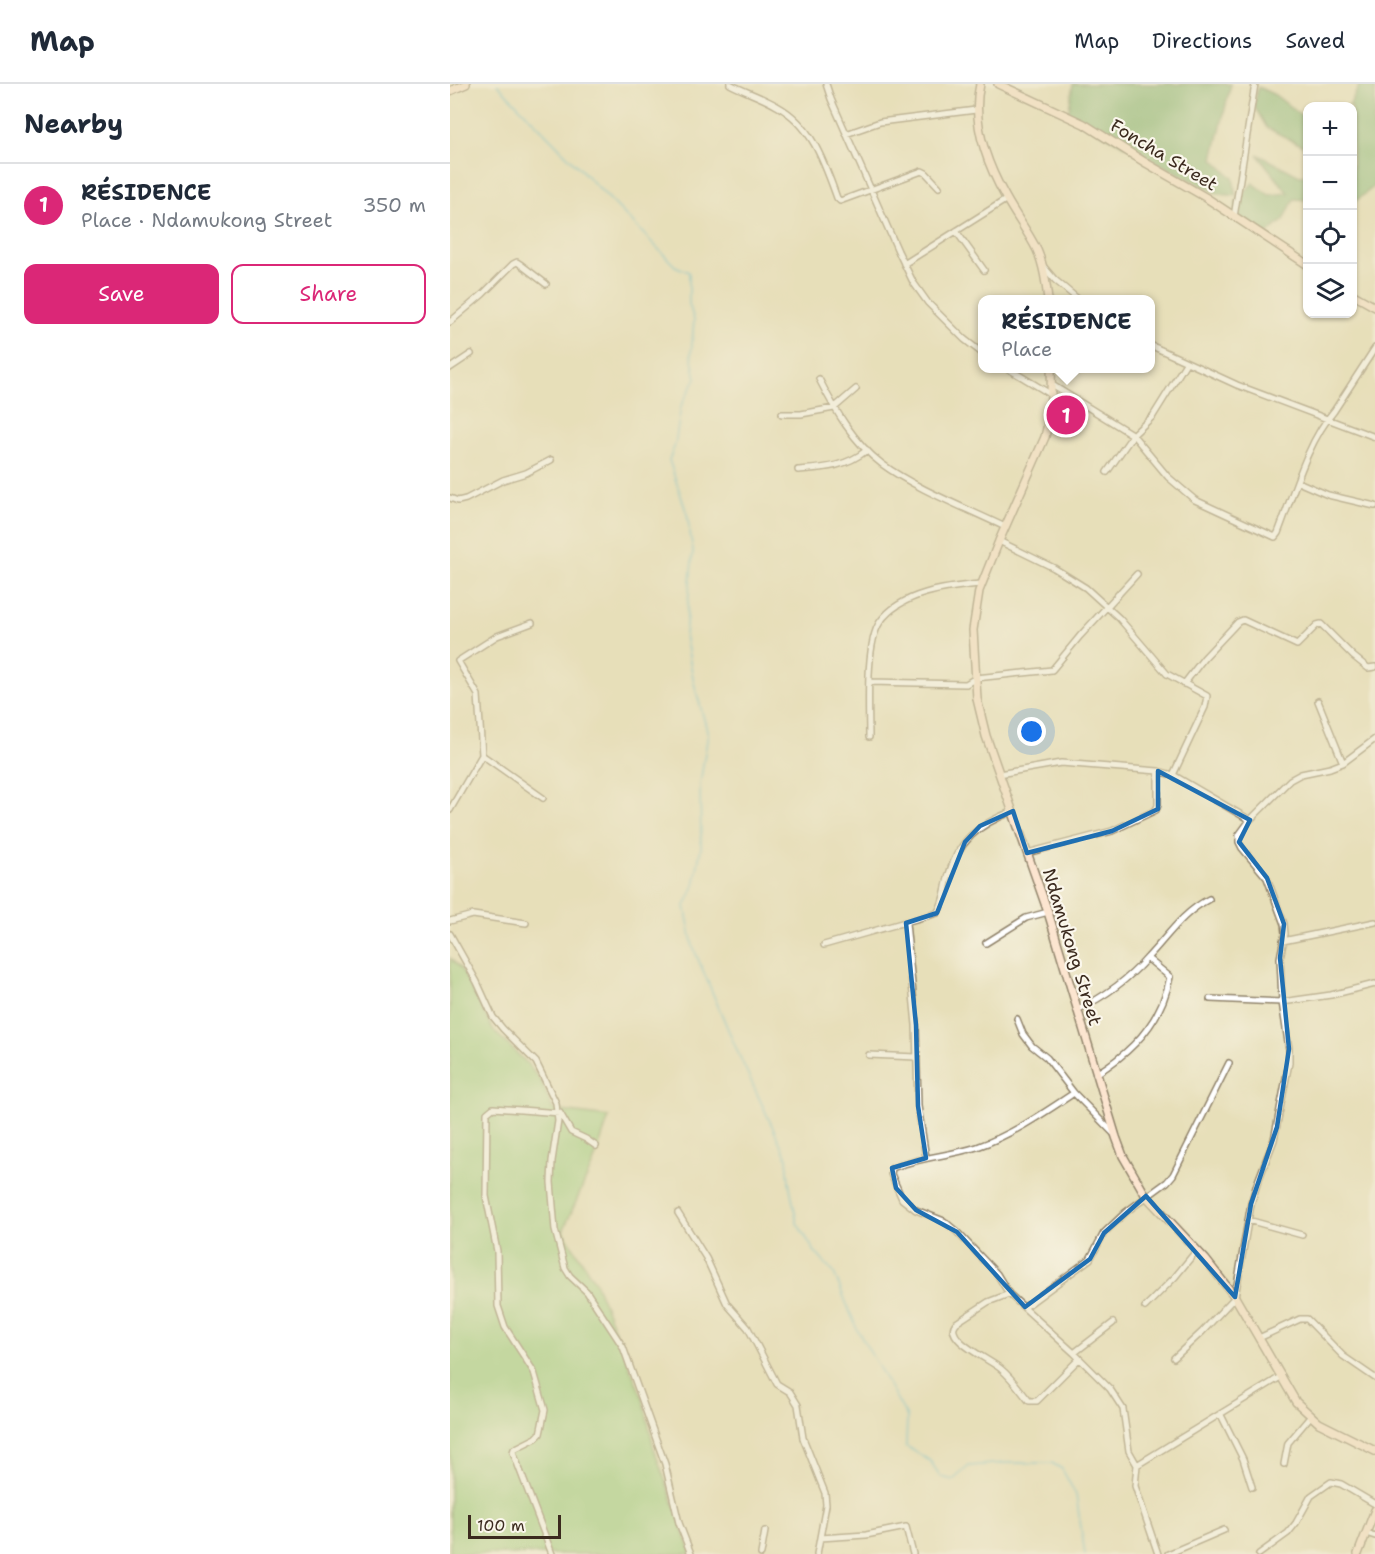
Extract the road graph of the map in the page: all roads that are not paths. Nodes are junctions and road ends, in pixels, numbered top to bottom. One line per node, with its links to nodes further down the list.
1 (466, 84): 7 (main road)
2 (730, 84): 11 (street)
3 (826, 84): 9 (street)
4 (980, 84): 8 (main road)
5 (998, 84): 13 (main road, Foncha Street)
6 (1256, 84): 13 (street)
7 (450, 91)
8 (976, 110): 9 (street); 12 (main road)
9 (846, 134): 11 (street)
10 (939, 187): 11 (street)
11 (871, 190): 15 (street)
12 (1006, 199): 14 (street); 17 (main road)
13 (1234, 217): 16 (main road, Foncha Street)
14 (956, 231): 15 (street); 18 (street)
15 (904, 264): 27 (street)
16 (1306, 264)
17 (1042, 265): 20 (main road); 21 (street)
18 (984, 270)
19 (546, 284): 24 (street)
20 (1047, 295)
21 (1073, 295)
22 (1357, 296): 23 (main road)
23 (1375, 307)
24 (450, 322)
25 (1155, 348): 29 (street)
26 (1375, 348): 39 (street)
27 (978, 349)
28 (471, 354): 30 (street)
29 (1186, 363): 39 (street); 40 (street)
30 (450, 368)
31 (1014, 373): 36 (street)
32 (1051, 373): 34 (main road, Ndamukong Street)
33 (819, 379): 37 (street)
34 (1052, 385): 36 (main road, Ndamukong Street); 40 (street)
35 (855, 388): 37 (street)
36 (1052, 395): 49 (main road, Ndamukong Street)
37 (834, 408): 38 (street); 42 (street)
38 (782, 414)
39 (1327, 418): 41 (street); 46 (street)
40 (1133, 435): 45 (street); 46 (street)
41 (1375, 437)
42 (867, 450): 44 (street); 49 (street)
43 (551, 460): 47 (street)
44 (798, 470)
45 (1107, 472)
46 (1298, 482): 48 (street)
47 (450, 498)
48 (1375, 506)
49 (1005, 527): 50 (main road, Ndamukong Street)
50 (999, 541): 52 (main road, Ndamukong Street); 53 (street)
51 (1137, 574): 53 (street)
52 (981, 584): 56 (main road, Ndamukong Street); 57 (street)
53 (1107, 607): 56 (street); 58 (street)
54 (532, 623): 62 (street)
55 (1375, 667): 58 (street)
56 (976, 678): 57 (street); 65 (main road, Ndamukong Street)
57 (869, 682): 60 (street)
58 (1184, 684): 66 (street)
59 (1318, 701): 63 (street)
60 (869, 737)
61 (1375, 739): 63 (street)
62 (482, 755): 67 (street); 68 (street)
63 (1343, 763): 70 (street)
64 (1158, 771): 65 (street); 66 (street); 71 (street)
65 (999, 774): 69 (main road, Ndamukong Street)
66 (1173, 775): 70 (street)
67 (543, 798)
68 (450, 810)
69 (1013, 811): 71 (main road, Ndamukong Street); 77 (street)
70 (1250, 820): 79 (street)
71 (1027, 853): 73 (main road, Ndamukong Street)
72 (1209, 899): 82 (street)
73 (1048, 912): 80 (street); 86 (main road, Ndamukong Street)
74 (450, 921): 76 (street)
75 (1375, 922): 79 (street)
76 (526, 923)
77 (906, 923): 81 (street); 89 (street)
78 (450, 934): 93 (street)
79 (1283, 941): 85 (street)
80 (986, 943)
81 (824, 945)
82 (1147, 958): 86 (street); 91 (street)
83 (1375, 984): 85 (street)
84 (1210, 999): 85 (street)
85 (1282, 1002): 99 (street)
86 (1077, 1010): 91 (main road, Ndamukong Street)
87 (1017, 1019): 92 (street)
88 (869, 1055): 89 (street)
89 (917, 1057): 96 (street)
90 (1229, 1063): 97 (street)
91 (1096, 1074): 94 (main road, Ndamukong Street)
92 (1074, 1093): 94 (street); 96 (street)
93 (558, 1113): 95 (street); 126 (street); 127 (street)
94 (1116, 1137): 97 (main road, Ndamukong Street)
95 (596, 1146)
96 (926, 1158): 102 (street)
97 (1146, 1196): 101 (main road, Ndamukong Street); 104 (street)
98 (678, 1213): 125 (street)
99 (1248, 1221): 100 (street); 103 (street)
100 (1302, 1235)
101 (1197, 1250): 103 (main road, Ndamukong Street); 105 (street)
102 (1009, 1294): 104 (street); 110 (street)
103 (1235, 1297): 107 (main road, Ndamukong Street); 109 (street)
104 (1025, 1307): 108 (street)
105 (1145, 1307)
106 (1113, 1323): 108 (street)
107 (1259, 1338): 111 (main road, Ndamukong Street); 112 (street)
108 (1074, 1353): 110 (street)
109 (1174, 1358)
110 (1079, 1359): 117 (street)
111 (1282, 1376): 113 (street); 114 (main road, Ndamukong Street)
112 (1375, 1378)
113 (1221, 1415): 117 (street); 118 (street)
114 (1311, 1417): 115 (main road, Ndamukong Street); 116 (street)
115 (1375, 1451)
116 (1284, 1464)
117 (1137, 1465): 131 (street)
118 (1252, 1487)
119 (1375, 1504): 133 (street)
120 (1375, 1510): 123 (main road)
121 (1224, 1530): 132 (street)
122 (765, 1532): 128 (street)
123 (1366, 1533): 124 (street); 134 (main road)
124 (1375, 1536)
125 (820, 1538): 129 (street); 130 (street)
126 (552, 1554)
127 (691, 1554)
128 (761, 1554)
129 (817, 1554)
130 (913, 1554)
131 (1158, 1554)
132 (1168, 1554)
133 (1259, 1554)
134 (1358, 1554)

